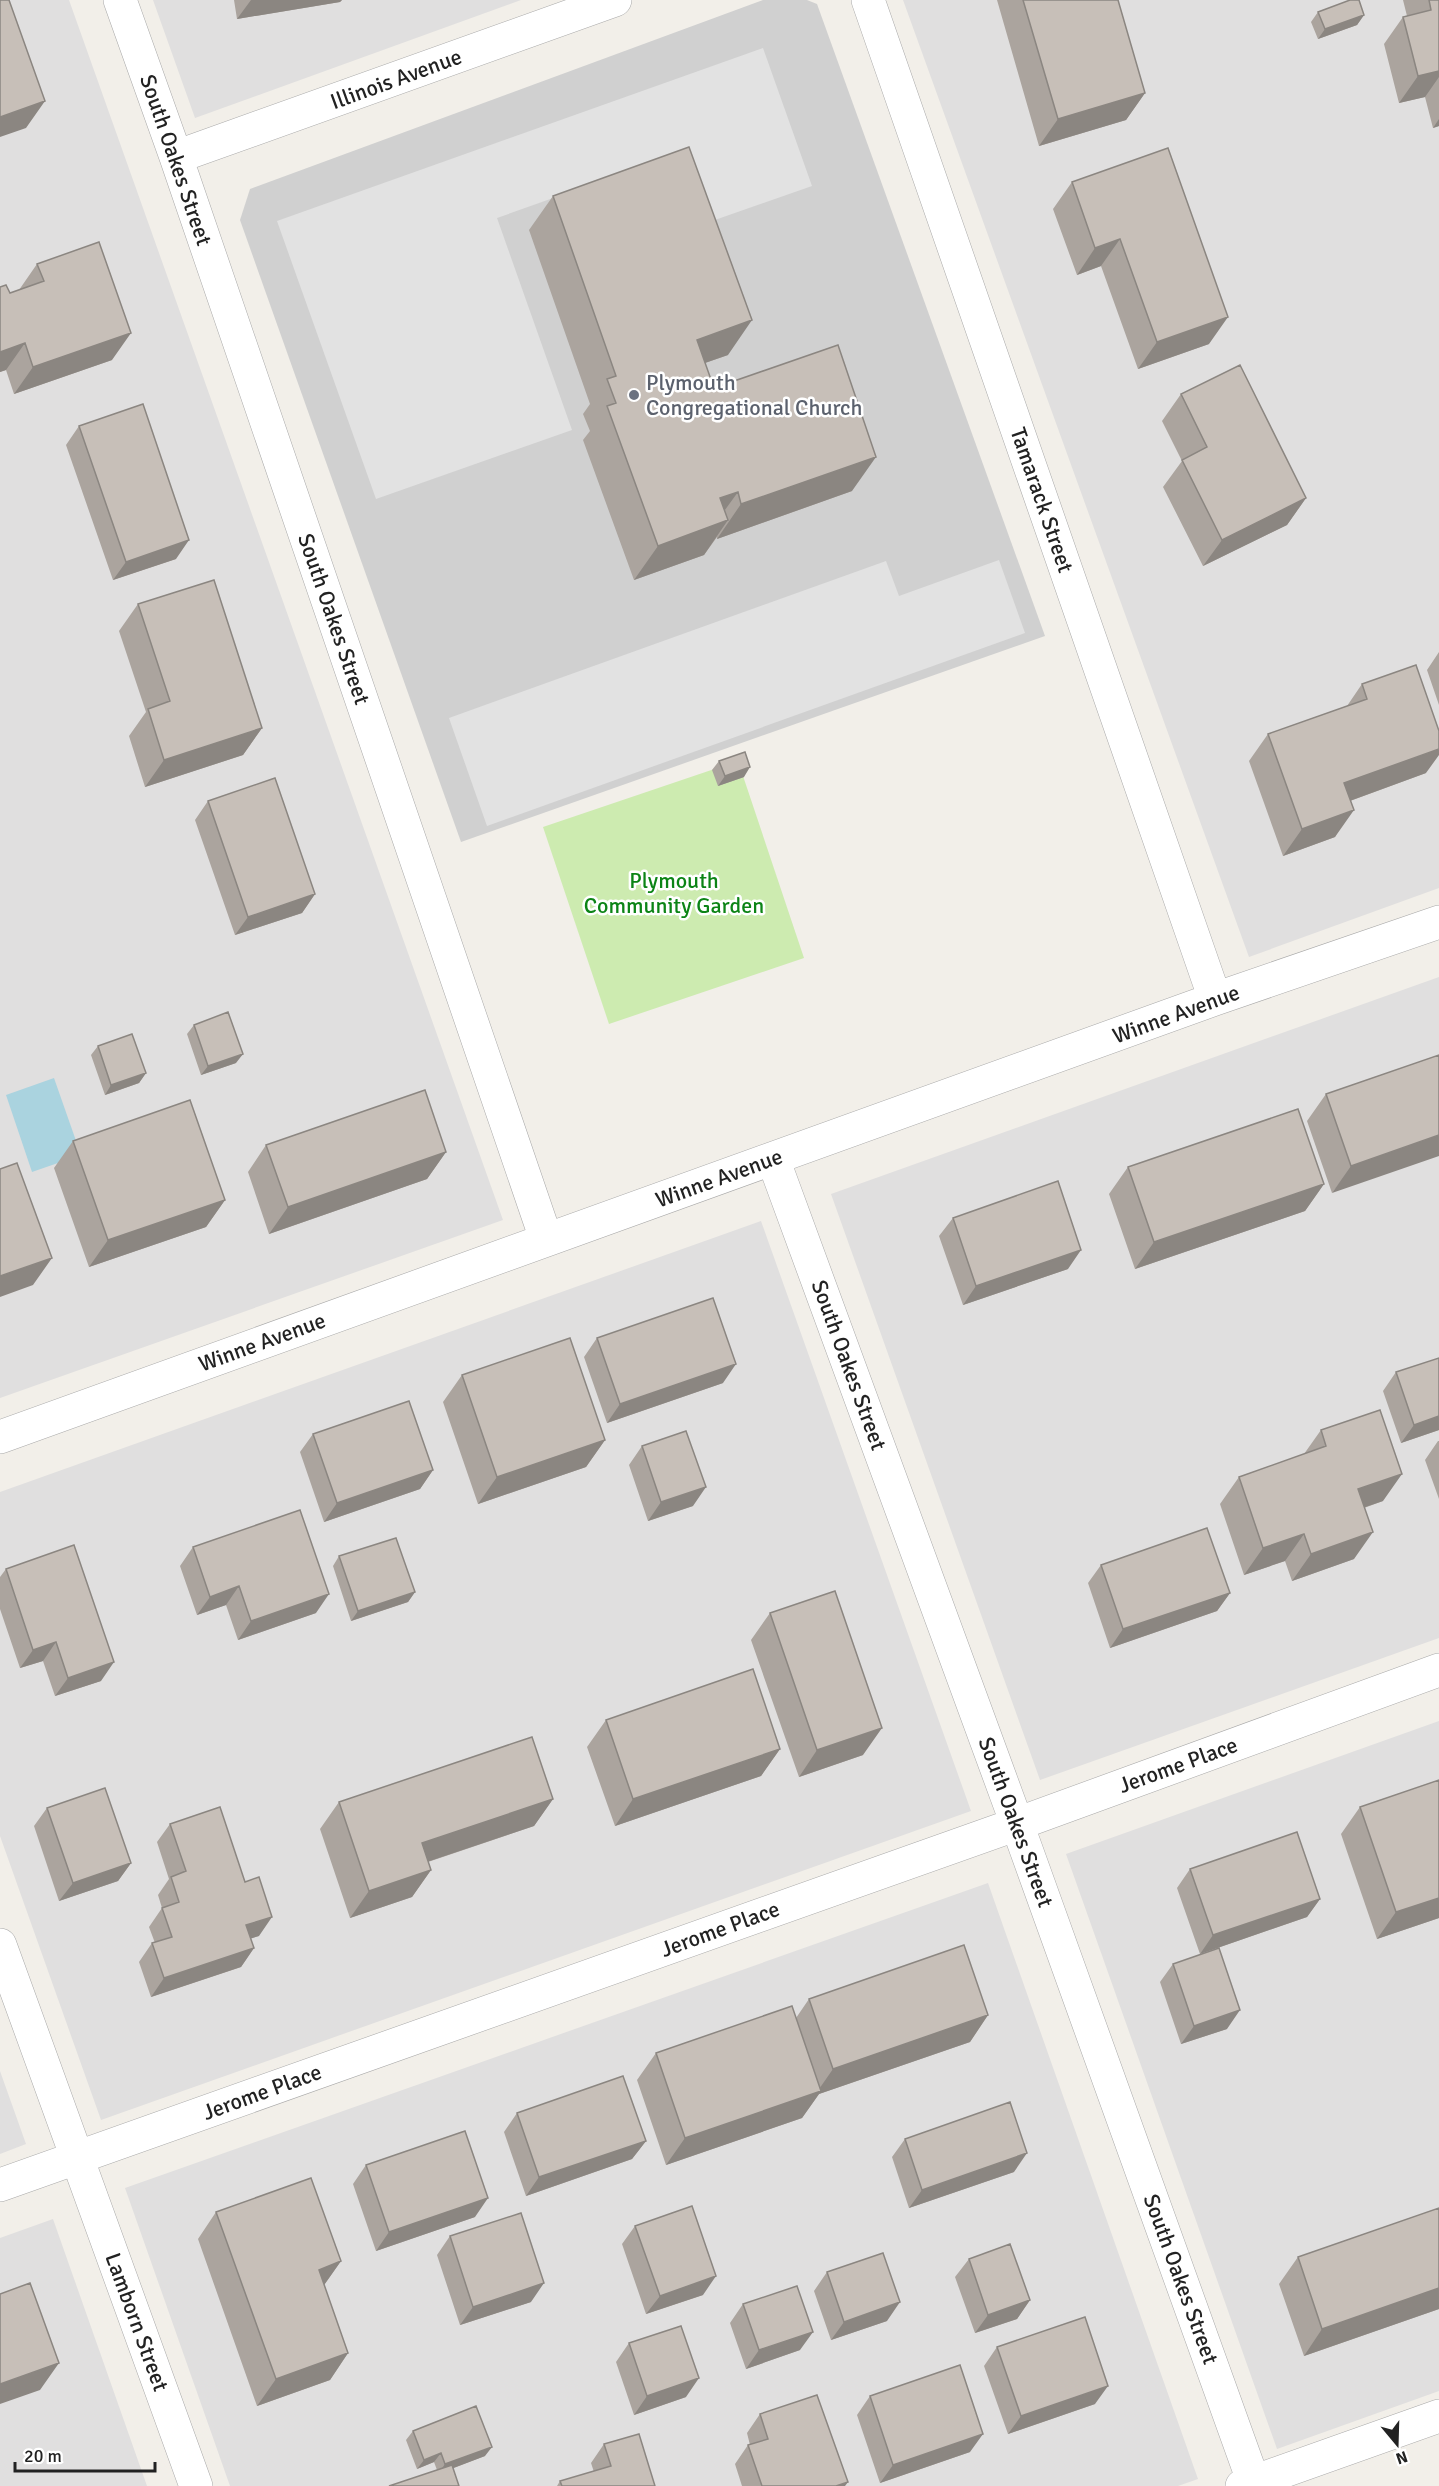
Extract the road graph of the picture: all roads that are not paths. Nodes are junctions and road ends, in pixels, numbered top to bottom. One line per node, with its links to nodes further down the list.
1 (120, 0): 4 (street, South Oakes Street)
2 (615, 0): 4 (street, Illinois Avenue)
3 (868, 0): 6 (street, Tamarack Street)
4 (176, 157): 8 (street, South Oakes Street)
5 (1439, 922): 6 (street, Winne Avenue)
6 (1215, 999): 7 (street, Winne Avenue)
7 (773, 1159): 8 (street, Winne Avenue); 11 (street, South Oakes Street)
8 (546, 1239): 9 (street, Winne Avenue)
9 (0, 1437)
10 (1439, 1670): 11 (street, Jerome Place)
11 (1017, 1824): 13 (street, Jerome Place); 16 (street, South Oakes Street)
12 (0, 1945): 13 (street, Lamborn Street)
13 (78, 2157): 14 (street, Jerome Place); 17 (street, Lamborn Street)
14 (0, 2186)
15 (1439, 2416): 16 (street)
16 (1250, 2485)
17 (196, 2486)

